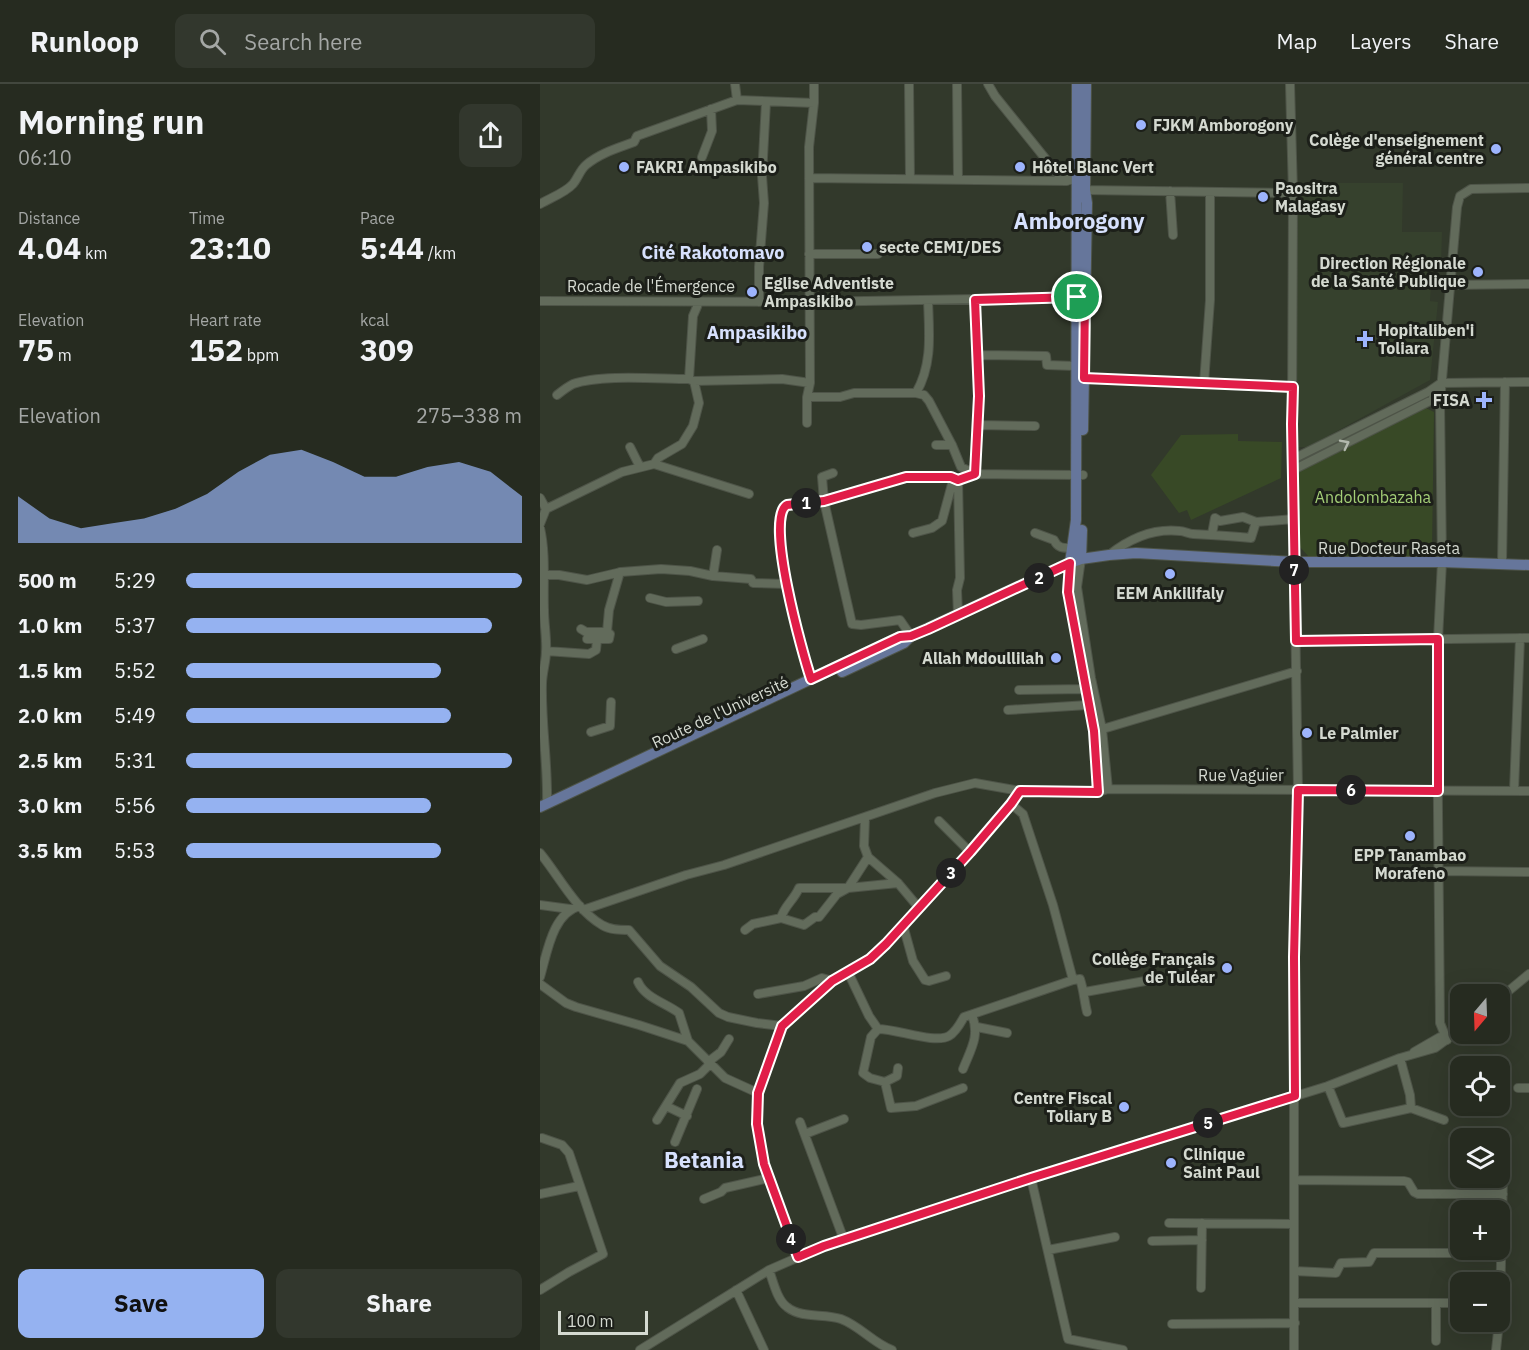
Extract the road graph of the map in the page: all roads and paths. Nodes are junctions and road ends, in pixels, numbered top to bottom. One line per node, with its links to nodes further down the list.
1 (735, 84): 9 (street)
2 (814, 84): 11 (street)
3 (909, 84): 15 (street)
4 (957, 84): 16 (street)
5 (988, 84): 17 (street)
6 (1077, 84): 17 (main road)
7 (1086, 84): 19 (main road)
8 (1290, 84): 22 (street)
9 (737, 100): 10 (street); 12 (street)
10 (766, 102): 11 (street); 34 (street)
11 (814, 103): 14 (street)
12 (711, 109): 13 (street); 23 (street)
13 (702, 157)
14 (809, 178): 15 (street); 25 (street)
15 (910, 179): 16 (street)
16 (958, 180): 17 (street)
17 (1077, 181): 19 (street); 29 (main road)
18 (1529, 188): 28 (street)
19 (1085, 190): 20 (street); 29 (main road)
20 (1170, 191): 21 (street); 24 (street)
21 (1210, 192): 22 (street); 43 (street)
22 (1293, 193): 45 (street)
23 (540, 204)
24 (1173, 235)
25 (809, 254): 26 (street); 35 (street)
26 (878, 254)
27 (1529, 284): 28 (street)
28 (1451, 285): 44 (street)
29 (1081, 297): 32 (street, Rocade de l'Émergence); 37 (main road); 38 (main road)
30 (540, 300): 33 (street, Rocade de l'Émergence)
31 (928, 300): 32 (street, Rocade de l'Émergence); 35 (street, Rocade de l'Émergence); 46 (street)
32 (975, 300): 36 (street)
33 (699, 302): 34 (street, Rocade de l'Émergence); 39 (street)
34 (759, 302): 35 (street, Rocade de l'Émergence)
35 (809, 303): 42 (street)
36 (978, 355): 37 (street); 50 (street)
37 (1075, 366): 61 (main road)
38 (1084, 378): 43 (street); 61 (main road)
39 (692, 380): 42 (street); 47 (street); 56 (street)
40 (1505, 382): 41 (street); 44 (street); 81 (street)
41 (1529, 382)
42 (810, 383): 48 (street)
43 (1204, 383): 45 (street)
44 (1441, 383): 55 (street); 58 (street, one-way to 44); 80 (street)
45 (1293, 387): 55 (street)
46 (916, 393): 48 (street); 53 (street)
47 (557, 395)
48 (807, 397): 49 (street)
49 (807, 423)
50 (978, 425): 51 (street); 60 (street)
51 (1035, 426)
52 (936, 444): 53 (street)
53 (952, 445): 60 (street)
54 (630, 447): 57 (street)
55 (1293, 459): 58 (street)
56 (654, 464): 57 (street); 63 (street)
57 (639, 467): 66 (street)
58 (1293, 470): 67 (street)
59 (833, 473): 65 (street)
60 (975, 474): 61 (street); 62 (street)
61 (1080, 475): 75 (main road); 78 (main road)
62 (958, 482): 65 (street); 72 (street); 89 (street)
63 (749, 494)
64 (540, 498): 66 (street)
65 (824, 501): 86 (street); 92 (street)
66 (546, 509): 70 (street)
67 (1294, 519): 69 (street); 79 (street)
68 (1233, 520): 69 (street); 73 (street); 74 (street)
69 (1256, 522): 74 (street)
70 (540, 526): 84 (street)
71 (1035, 533): 75 (street)
72 (913, 534)
73 (1212, 534): 74 (street); 77 (street)
74 (1230, 536)
75 (1073, 548): 78 (main road)
76 (717, 550): 85 (street)
77 (1109, 555): 78 (main road, Rue Docteur Raseta); 79 (main road, Rue Docteur Raseta)
78 (1076, 561): 89 (main road, Route de l'Université); 104 (street); 110 (street)
79 (1294, 562): 80 (main road, Rue Docteur Raseta); 98 (street)
80 (1442, 562): 81 (main road, Rue Docteur Raseta); 96 (street)
81 (1502, 564): 82 (main road, Rue Docteur Raseta)
82 (1529, 565)
83 (620, 572): 84 (street); 85 (street); 91 (street)
84 (543, 576): 100 (street)
85 (713, 576): 86 (street)
86 (787, 584): 102 (street)
87 (650, 598): 88 (street)
88 (698, 601)
89 (958, 614): 92 (main road, Route de l'Université)
90 (581, 629): 91 (street)
91 (607, 632): 97 (street)
92 (911, 636): 102 (main road, Route de l'Université); 120 (main road, Route de l'Université)
93 (1524, 638): 96 (street); 114 (street)
94 (587, 639): 97 (street)
95 (704, 639): 99 (street)
96 (1438, 639): 98 (street); 116 (street)
97 (597, 640): 100 (street)
98 (1296, 641): 101 (street)
99 (676, 649)
100 (546, 651): 103 (street)
101 (1297, 671): 110 (street); 113 (street)
102 (811, 679): 120 (main road, Route de l'Université)
103 (541, 683): 109 (street)
104 (1085, 689): 105 (street); 107 (street)
105 (1019, 690)
106 (611, 702): 111 (street)
107 (1088, 705): 108 (street); 110 (street)
108 (1008, 710)
109 (542, 722): 120 (street)
110 (1098, 730): 112 (street); 118 (street)
111 (591, 732)
112 (1108, 789): 113 (street, Rue Vaguier); 118 (street, Rue Vaguier)
113 (1298, 790): 116 (street, Rue Vaguier); 170 (street)
114 (1514, 790): 116 (street, Rue Vaguier); 117 (street, Rue Vaguier)
115 (1020, 791): 118 (street, Rue Vaguier); 119 (street); 121 (street, Rue Vaguier)
116 (1438, 791): 126 (street)
117 (1529, 791)
118 (1098, 792)
119 (1011, 804): 123 (street); 141 (street)
120 (542, 807)
121 (865, 818): 125 (street); 131 (street, Rue Vaguier)
122 (939, 820): 123 (street)
123 (970, 852): 132 (street)
124 (540, 853): 131 (street)
125 (868, 857): 128 (street); 129 (street)
126 (1438, 871): 127 (street); 157 (street)
127 (1529, 872)
128 (898, 883): 129 (street); 132 (street)
129 (848, 888): 134 (street); 134 (street)
130 (540, 905): 133 (street)
131 (582, 908): 133 (street, Rue Vaguier); 151 (street)
132 (919, 908): 135 (street)
133 (570, 909): 140 (street)
134 (781, 918): 136 (street)
135 (903, 925): 137 (street); 139 (street)
136 (745, 930)
137 (848, 972): 142 (street); 153 (street)
138 (1529, 974): 146 (street)
139 (946, 976)
140 (540, 977)
141 (1072, 980): 147 (street); 150 (street)
142 (832, 981): 148 (street); 151 (street)
143 (1145, 981): 147 (street)
144 (638, 982): 158 (street)
145 (540, 984): 158 (street)
146 (1510, 990)
147 (1084, 992): 149 (street)
148 (758, 994)
149 (1087, 1012)
150 (972, 1014): 152 (street); 153 (street)
151 (782, 1026): 169 (street)
152 (977, 1027): 154 (street); 162 (street)
153 (878, 1029): 163 (street)
154 (1007, 1033)
155 (1450, 1038): 157 (street)
156 (729, 1039): 160 (street)
157 (1447, 1040): 159 (street)
158 (688, 1041): 160 (street)
159 (1405, 1057): 164 (street); 172 (street)
160 (709, 1063): 169 (street); 171 (street)
161 (898, 1068): 163 (street)
162 (963, 1069)
163 (885, 1082): 165 (street)
164 (1328, 1086): 170 (street); 172 (street)
165 (963, 1088)
166 (1518, 1088): 167 (street)
167 (1529, 1088)
168 (697, 1089): 173 (street)
169 (758, 1093): 181 (street)
170 (1295, 1096): 182 (street); 183 (street)
171 (666, 1106): 173 (street); 175 (street)
172 (1411, 1108): 176 (street)
173 (687, 1116): 180 (street)
174 (844, 1119): 178 (street)
175 (657, 1120)
176 (1444, 1120)
177 (800, 1122): 178 (street)
178 (805, 1134): 193 (street)
179 (542, 1138): 184 (street)
180 (675, 1142)
181 (769, 1178): 188 (street); 198 (street)
182 (1031, 1178): 193 (street); 196 (street)
183 (1294, 1180): 187 (street); 191 (street)
184 (579, 1186): 186 (street); 203 (street)
185 (1503, 1188): 187 (street)
186 (540, 1194)
187 (1503, 1194): 201 (street)
188 (705, 1199)
189 (1169, 1223): 190 (street)
190 (1202, 1223): 191 (street); 194 (street)
191 (1293, 1224): 200 (street)
192 (1115, 1237): 196 (street)
193 (844, 1240): 198 (street)
194 (1202, 1240): 195 (street); 202 (street)
195 (1152, 1241)
196 (1048, 1250): 215 (street)
197 (1450, 1253): 200 (street)
198 (798, 1257): 199 (street)
199 (769, 1270): 204 (street); 214 (street)
200 (1294, 1271): 205 (street)
201 (1501, 1272)
202 (1201, 1288)
203 (540, 1290)
204 (736, 1290): 212 (street); 213 (street)
205 (1294, 1303): 206 (street); 209 (street)
206 (1436, 1303): 207 (street); 211 (street)
207 (1450, 1303)
208 (1172, 1323): 209 (street)
209 (1295, 1323): 216 (street)
210 (1498, 1332): 217 (street)
211 (1436, 1341)
212 (640, 1350)
213 (764, 1350)
214 (892, 1350)
215 (1124, 1350)
216 (1294, 1350)
217 (1496, 1350)

